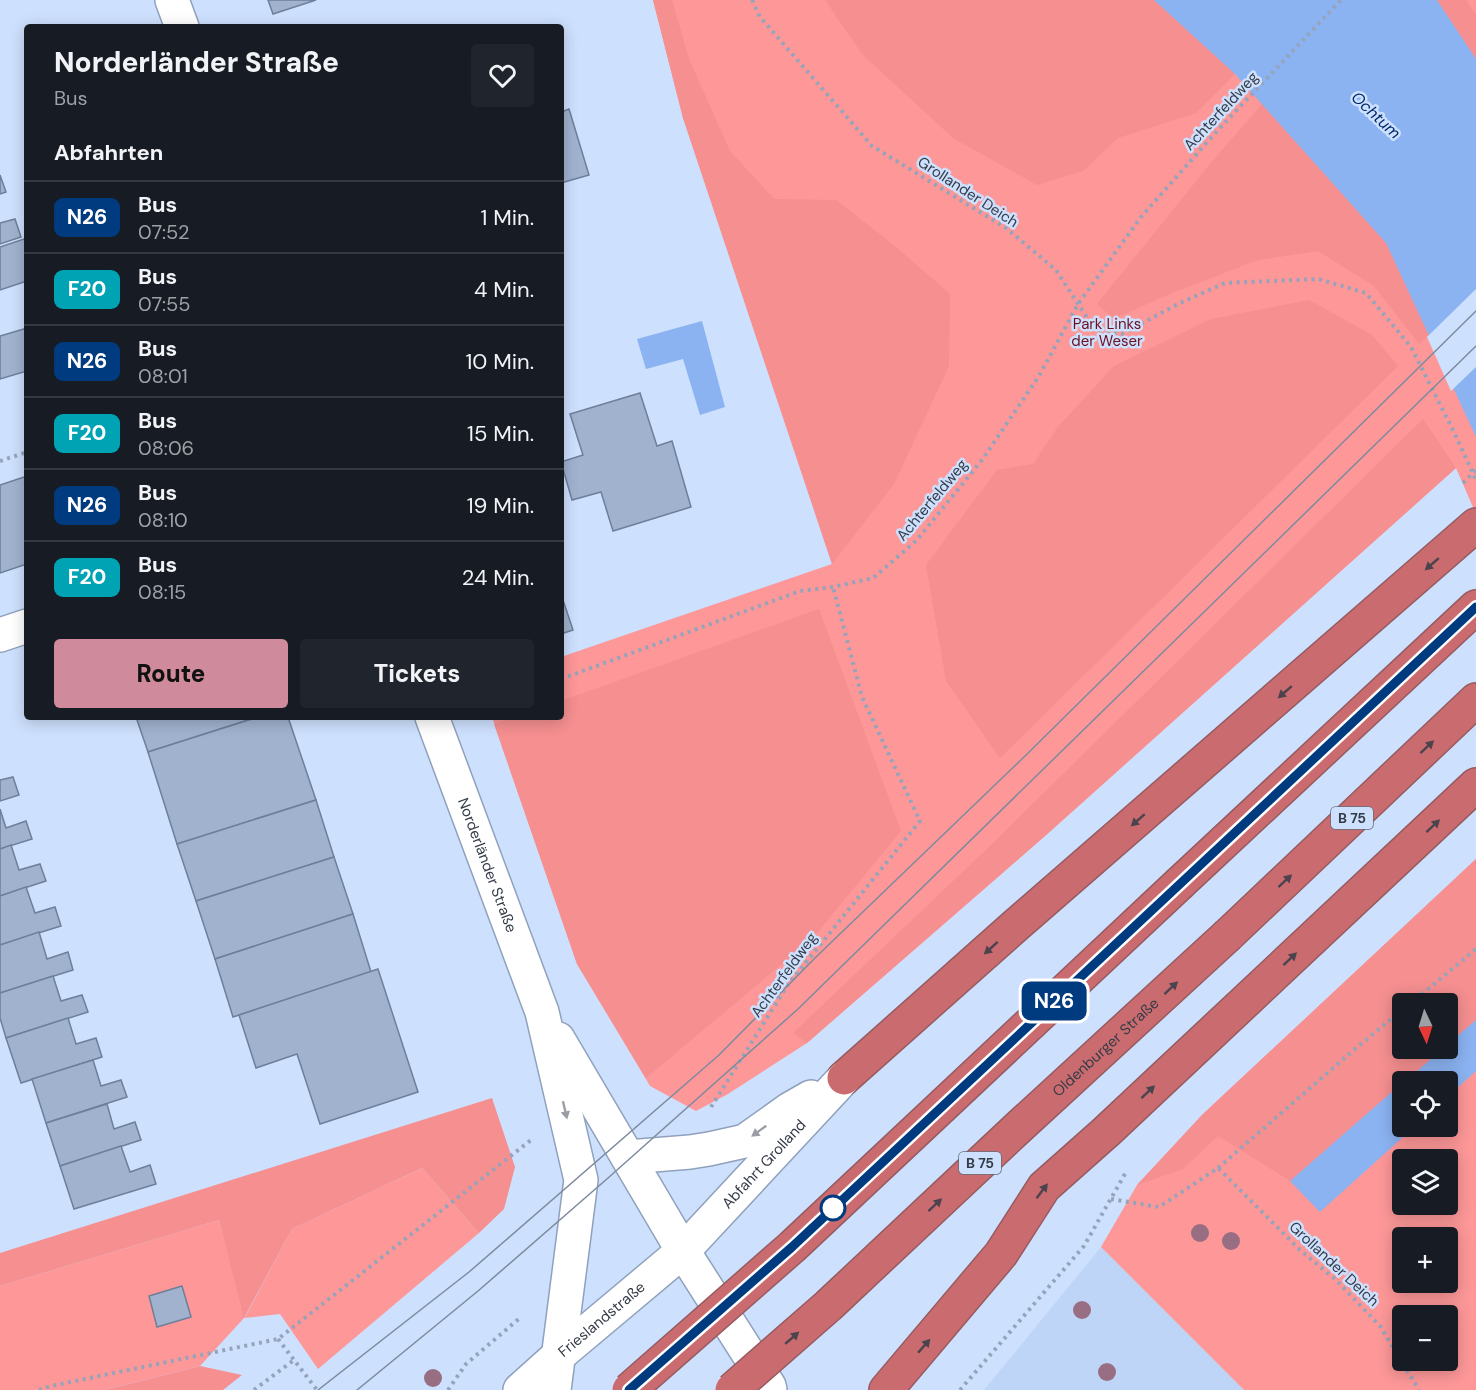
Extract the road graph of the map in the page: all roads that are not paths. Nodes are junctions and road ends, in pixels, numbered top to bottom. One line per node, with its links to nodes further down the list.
1 (172, 0): 2 (street)
2 (181, 24)
3 (1476, 525): 11 (highway, one-way to 11)
4 (1476, 607): 17 (highway, bridge)
5 (24, 627): 6 (street)
6 (0, 635)
7 (1476, 700): 18 (highway, Oldenburger Straße / B 75, one-way to 7, bridge)
8 (433, 720): 10 (street, Norderländer Straße)
9 (1476, 785): 20 (highway, one-way to 9)
10 (542, 1012): 12 (street, Norderländer Straße); 14 (street, Norderländer Straße, one-way to 14)
11 (844, 1078): 12 (street, one-way to 12); 13 (street, Abfahrt Grolland)
12 (628, 1157): 13 (street, Norderländer Straße)
13 (683, 1251): 14 (street, Frieslandstraße); 19 (street, Norderländer Straße)
14 (559, 1355): 15 (street, Frieslandstraße); 16 (street, Norderländer Straße)
15 (520, 1390)
16 (554, 1390)
17 (629, 1390)
18 (732, 1390)
19 (770, 1390)
20 (886, 1390)

